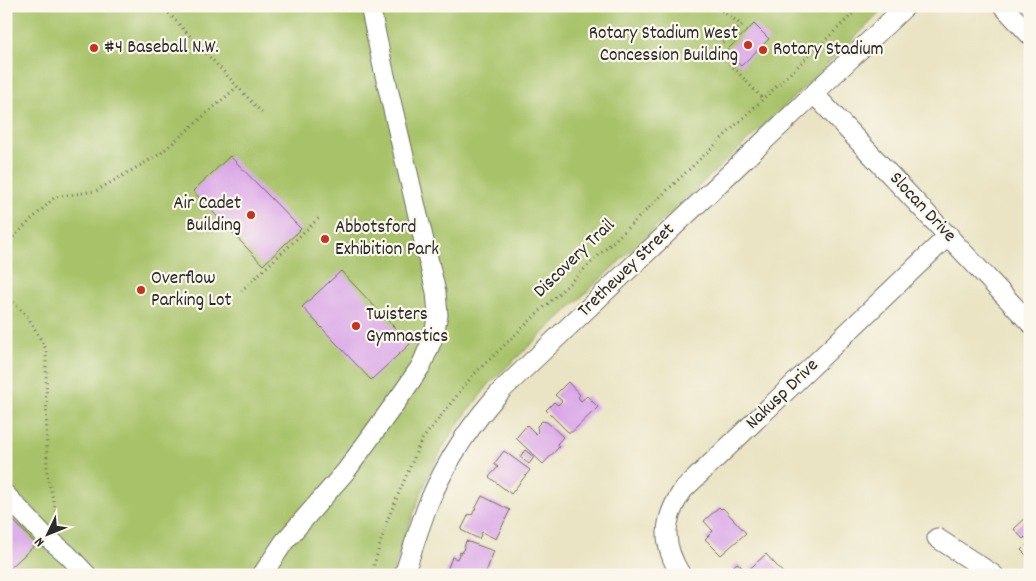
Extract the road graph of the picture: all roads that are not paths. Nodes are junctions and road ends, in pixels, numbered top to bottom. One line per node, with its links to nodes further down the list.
1 (370, 6): 11 (street)
2 (906, 6): 5 (street, Trethewey Street)
3 (1003, 6): 4 (street)
4 (1030, 35)
5 (814, 94): 6 (street, Slocan Drive); 12 (street, Trethewey Street)
6 (948, 236): 7 (street, Slocan Drive); 13 (street, Nakusp Drive)
7 (1030, 323)
8 (6, 495): 10 (street)
9 (937, 538): 14 (street)
10 (87, 575)
11 (262, 575)
12 (404, 575)
13 (681, 575)
14 (994, 575)

